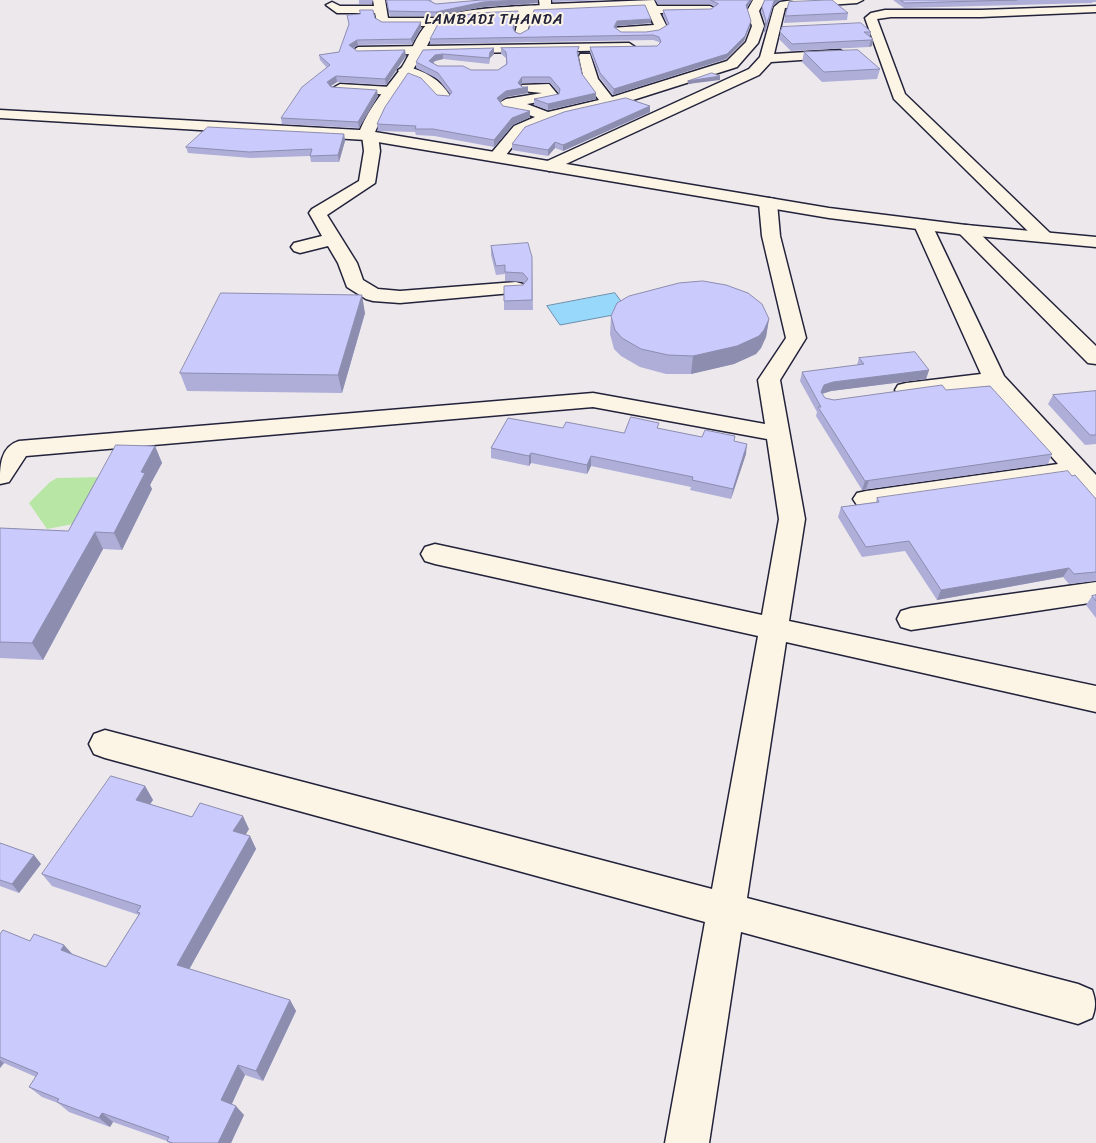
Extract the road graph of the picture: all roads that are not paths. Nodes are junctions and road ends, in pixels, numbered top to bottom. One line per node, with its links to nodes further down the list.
1 (758, 0): 32 (street)
2 (857, 0): 3 (street)
3 (805, 1): 24 (street)
4 (379, 4): 6 (street); 14 (street)
5 (545, 4): 9 (street); 12 (street)
6 (331, 5)
7 (476, 5): 12 (street); 14 (street)
8 (1096, 8): 41 (street)
9 (627, 9): 10 (street); 13 (street)
10 (652, 9): 11 (street); 15 (street); 15 (street)
11 (710, 9)
12 (527, 10): 16 (street)
13 (606, 14)
14 (435, 22): 17 (street)
15 (648, 30): 19 (street)
16 (536, 32)
17 (426, 34): 18 (street); 25 (street)
18 (443, 34)
19 (539, 53): 22 (street); 25 (street); 27 (street)
20 (851, 54): 24 (street)
21 (354, 55): 25 (street)
22 (585, 56): 23 (street); 32 (street)
23 (611, 56)
24 (766, 58): 37 (street)
25 (411, 61): 26 (street); 30 (street); 31 (street)
26 (437, 66)
27 (456, 66)
28 (536, 84): 34 (street)
29 (337, 88): 30 (street)
30 (391, 91): 35 (street)
31 (444, 97)
32 (609, 103): 34 (street)
33 (0, 114): 35 (street)
34 (549, 117): 36 (street)
35 (368, 135): 36 (street); 42 (street)
36 (496, 158): 37 (street)
37 (549, 166): 38 (street)
38 (768, 203): 39 (street); 49 (street)
39 (922, 225): 40 (street); 47 (street)
40 (966, 230): 41 (street); 46 (street)
41 (1044, 237): 43 (street)
42 (334, 239): 44 (street); 45 (street)
43 (1096, 242)
44 (300, 247)
45 (516, 288)
46 (1096, 358)
47 (994, 379): 48 (street); 50 (street)
48 (888, 393)
49 (778, 434): 51 (street); 57 (street)
50 (1077, 469): 52 (street); 53 (street)
51 (0, 476)
52 (1096, 490)
53 (866, 499)
54 (435, 554): 57 (street)
55 (1096, 592): 56 (street)
56 (911, 619)
57 (774, 629): 58 (street); 60 (street)
58 (1096, 699)
59 (105, 744): 60 (street)
60 (726, 910): 61 (street); 62 (street)
61 (1078, 1004)
62 (687, 1143)

